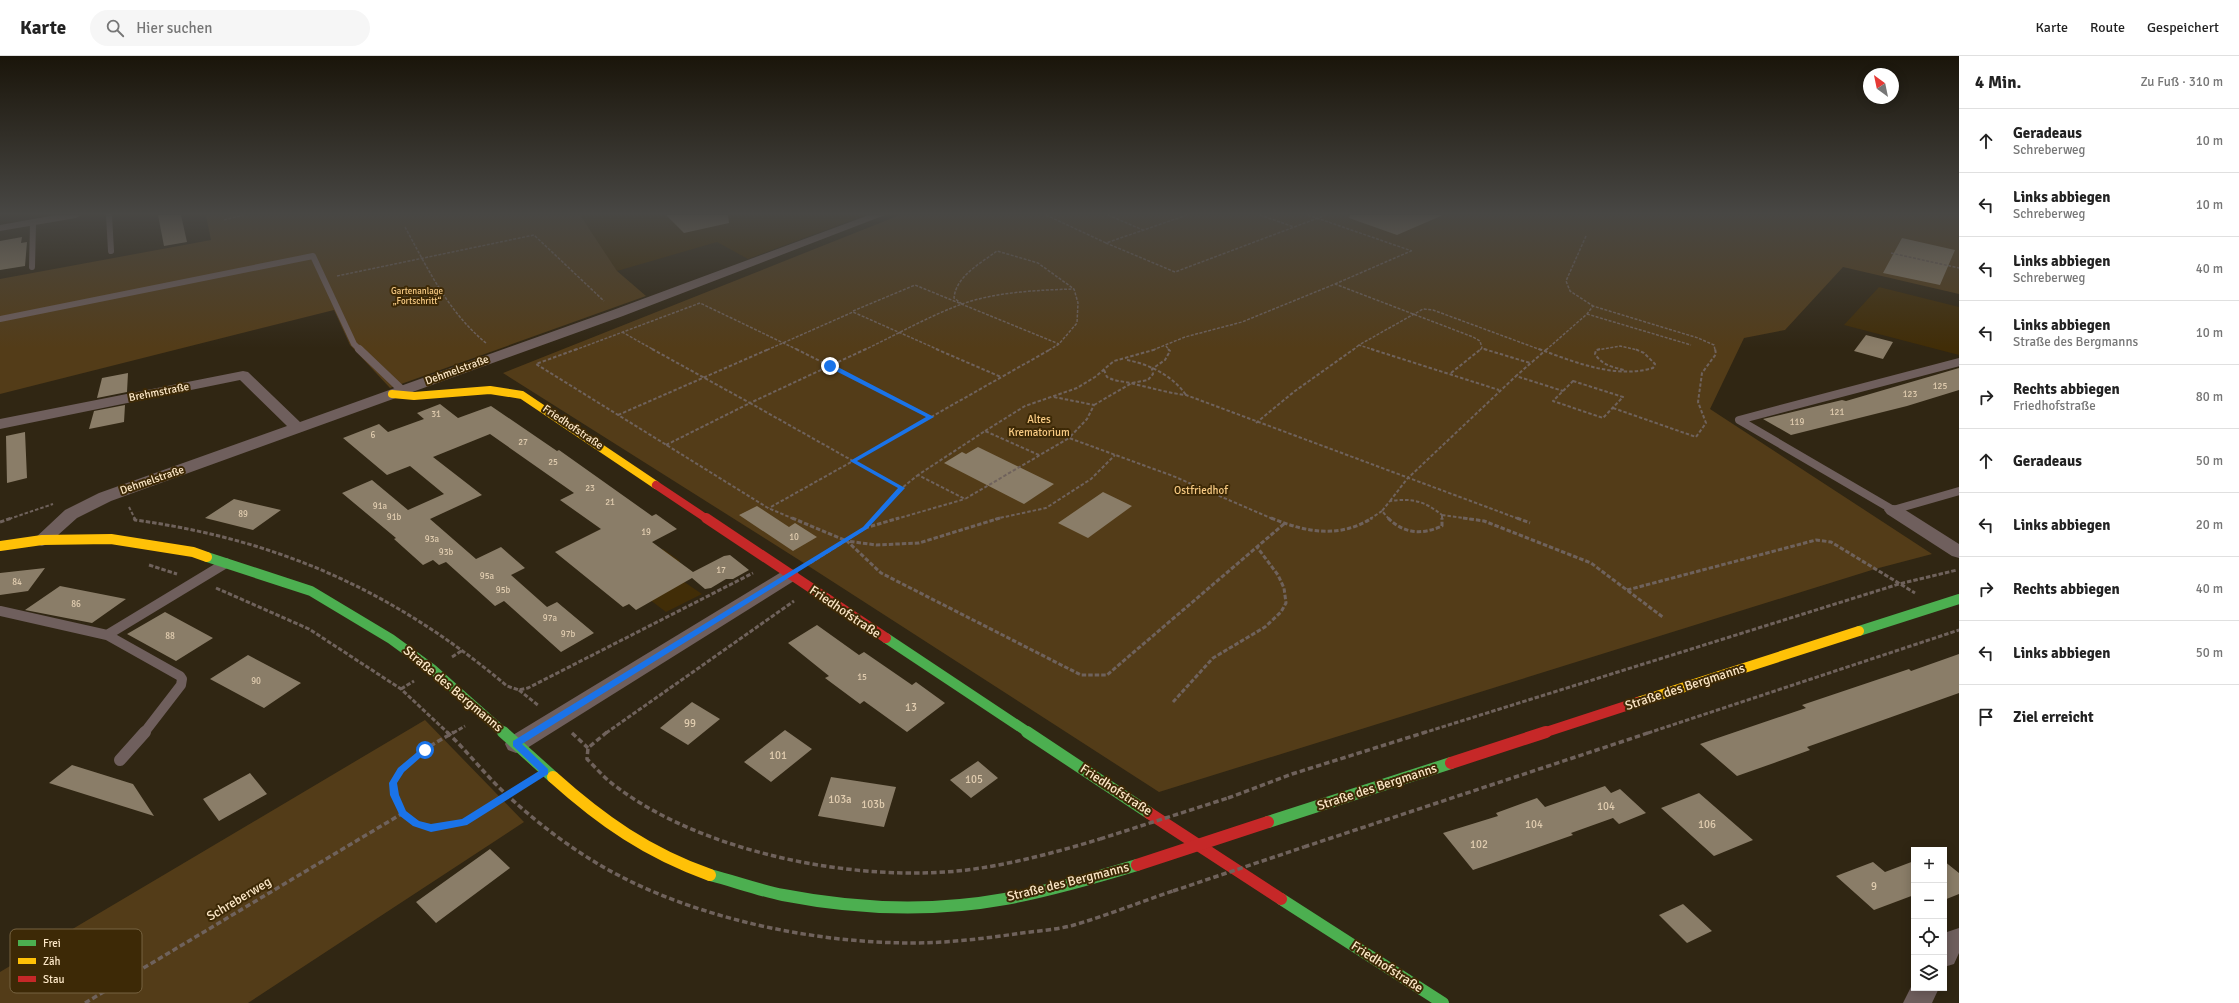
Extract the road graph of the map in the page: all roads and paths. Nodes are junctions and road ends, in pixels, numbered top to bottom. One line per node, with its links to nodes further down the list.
1 (32, 259): 15 (lane)
2 (297, 259): 26 (lane)
3 (314, 259): 17 (lane)
4 (427, 259): 14 (path)
5 (560, 259): 23 (path)
6 (762, 259): 23 (street, Dehmelstraße)
7 (988, 259): 20 (path)
8 (1024, 259): 19 (path)
9 (1146, 259): 10 (path)
10 (1209, 259)
11 (1393, 259): 18 (path)
12 (1576, 259): 21 (path)
13 (1916, 259): 16 (path)
14 (423, 260): 17 (path); 36 (path)
15 (32, 267)
16 (1959, 268)
17 (323, 279): 51 (lane)
18 (1334, 284): 24 (path); 32 (path)
19 (1074, 289): 20 (path); 30 (path)
20 (962, 304): 22 (path); 28 (path); 30 (path)
21 (1593, 306): 25 (path); 56 (path)
22 (853, 312): 28 (path); 29 (path)
23 (618, 313): 36 (street, Dehmelstraße)
24 (1415, 314): 33 (path); 34 (path); 35 (path)
25 (1587, 314): 31 (path); 35 (path)
26 (0, 319)
27 (622, 332): 29 (path); 46 (path); 57 (path)
28 (899, 332): 40 (path); 47 (path)
29 (782, 342): 40 (path); 46 (path)
30 (1059, 344): 47 (path)
31 (1691, 344)
32 (1166, 346): 37 (path); 41 (path)
33 (1359, 346): 44 (path); 59 (path)
34 (1482, 348): 39 (path); 44 (path)
35 (1544, 351): 39 (path); 43 (path)
36 (501, 354): 51 (street, Dehmelstraße)
37 (1124, 360): 41 (path); 42 (path)
38 (1959, 362): 75 (lane)
39 (1530, 363): 45 (path)
40 (830, 366): 54 (path); 58 (path)
41 (1152, 369): 48 (path); 52 (path)
42 (1104, 370): 48 (path); 53 (path)
43 (1624, 370): 43 (path)
44 (1451, 373): 49 (path)
45 (1516, 376): 49 (path); 50 (path)
46 (703, 377): 54 (path); 57 (path)
47 (1001, 377): 58 (path)
48 (1132, 384): 52 (path); 55 (path)
49 (1499, 390): 69 (path)
50 (1563, 391): 56 (path); 56 (path)
51 (397, 392): 61 (street, Dehmelstraße); 86 (main road, Friedhofstraße)
52 (1186, 395): 59 (path)
53 (1054, 397): 55 (path); 62 (path)
54 (750, 403): 64 (path); 67 (path)
55 (1094, 405): 63 (path)
56 (1613, 408)
57 (618, 415): 64 (path)
58 (931, 417): 67 (path)
59 (1256, 423): 69 (path)
60 (0, 424): 61 (street, Brehmstraße)
61 (298, 428): 81 (street, Dehmelstraße)
62 (985, 431): 66 (path); 68 (path)
63 (1069, 438): 65 (path); 66 (path)
64 (666, 445): 74 (path)
65 (1115, 454): 78 (path); 82 (path)
66 (1038, 455): 72 (path)
67 (853, 461): 70 (path); 74 (path)
68 (918, 475): 70 (path); 72 (path)
69 (1407, 478): 73 (path); 79 (path)
70 (902, 488): 80 (path)
71 (1959, 491): 75 (lane)
72 (965, 499): 80 (path)
73 (1390, 501): 76 (path); 77 (path)
74 (768, 508): 82 (path)
75 (1893, 510): 85 (street)
76 (1382, 511): 77 (path); 78 (path)
77 (1442, 515): 92 (path)
78 (1285, 523): 84 (path)
79 (1530, 523)
80 (865, 528): 82 (path)
81 (42, 540): 83 (main road, Straße des Bergmanns); 87 (main road, Straße des Bergmanns)
82 (847, 541): 84 (path); 89 (path)
83 (0, 546)
84 (1257, 547): 100 (path)
85 (1959, 552)
86 (773, 562): 89 (main road, Friedhofstraße); 99 (path)
87 (226, 563): 98 (lane); 102 (main road, Straße des Bergmanns)
88 (1959, 569): 90 (path)
89 (790, 575): 91 (main road, Friedhofstraße); 102 (street)
90 (1899, 584): 91 (path, bridge); 92 (path); 94 (path)
91 (811, 589): 113 (main road, Friedhofstraße)
92 (1626, 590): 96 (path)
93 (1959, 599): 94 (main road, Straße des Bergmanns)
94 (1936, 606): 104 (main road, Straße des Bergmanns, bridge)
95 (0, 611): 98 (lane)
96 (1664, 618)
97 (1959, 630): 106 (path, bridge)
98 (107, 635): 103 (lane)
99 (463, 650)
100 (1173, 702)
101 (441, 741): 105 (path)
102 (516, 744): 104 (main road, Straße des Bergmanns)
103 (120, 760)
104 (545, 771): 105 (path)
105 (403, 813): 109 (path, Schreberweg)
106 (1173, 891)
107 (1959, 940): 108 (street)
108 (1947, 949)
109 (142, 969)
110 (1923, 991): 114 (street)
111 (102, 993): 112 (path, Schreberweg)
112 (85, 1003)
113 (1443, 1003)
114 (1917, 1003)

